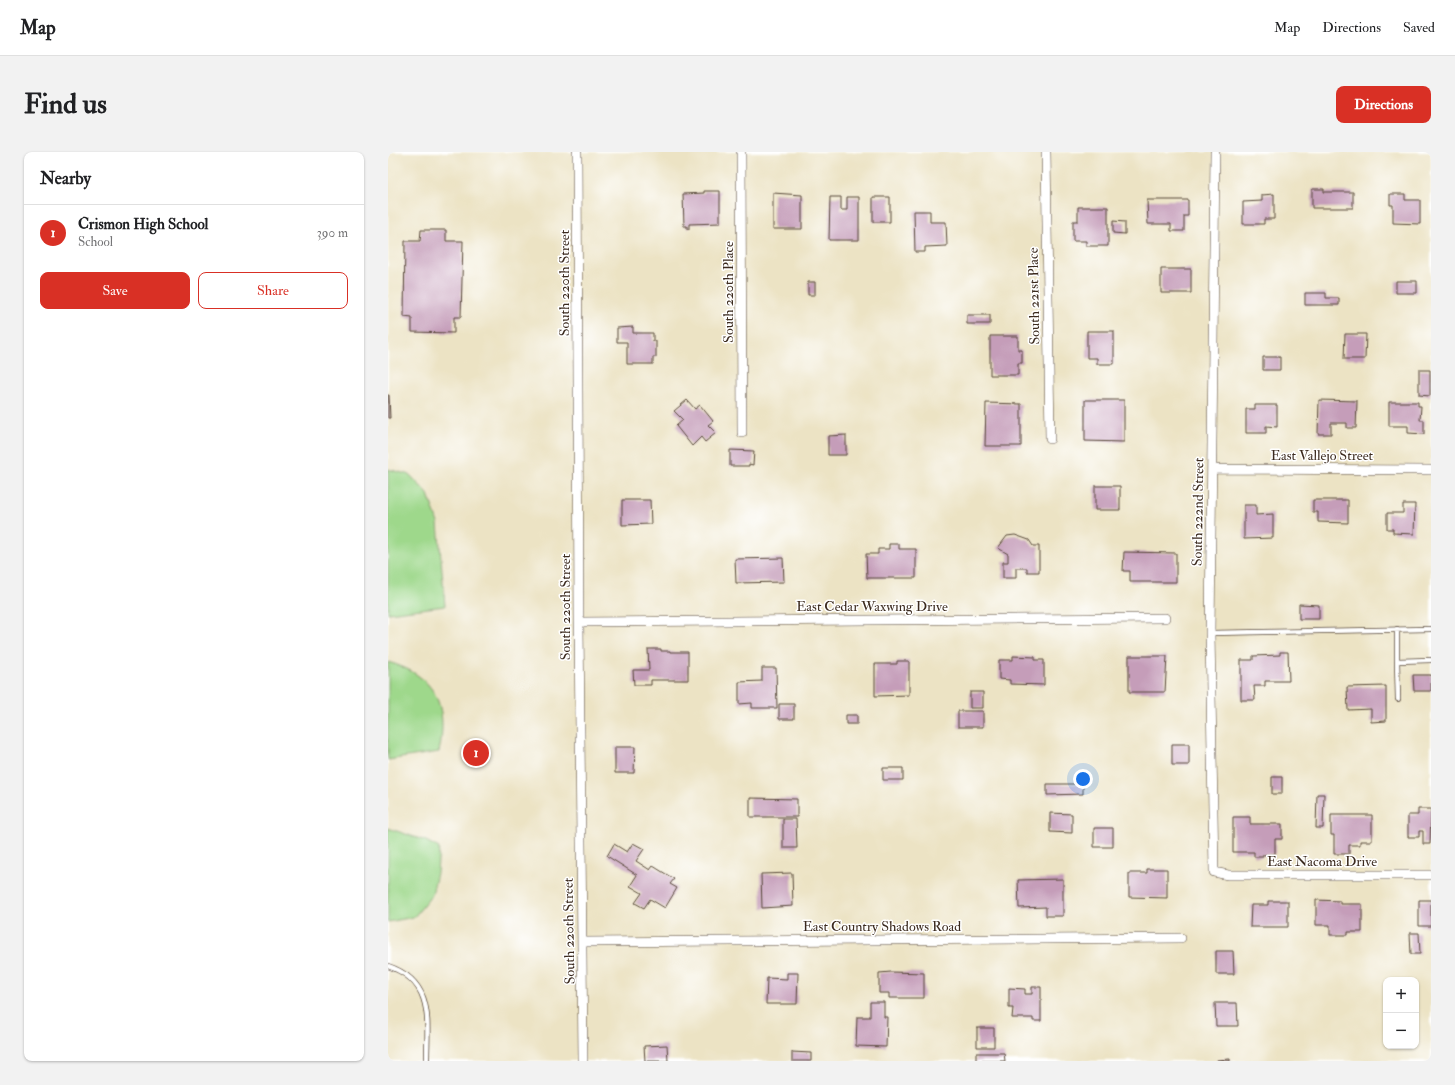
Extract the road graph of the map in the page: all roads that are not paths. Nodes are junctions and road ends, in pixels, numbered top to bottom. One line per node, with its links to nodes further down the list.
1 (577, 152): 10 (street, South 220th Street)
2 (741, 152): 5 (street, South 220th Place)
3 (1046, 152): 6 (street, South 221st Place)
4 (1215, 152): 7 (street, South 222nd Street)
5 (742, 433)
6 (1050, 439)
7 (1212, 469): 8 (street, East Vallejo Street); 13 (street, South 222nd Street)
8 (1431, 470)
9 (1165, 618): 10 (street, East Cedar Waxwing Drive)
10 (579, 622): 20 (street, South 220th Street)
11 (1396, 629): 12 (lane); 13 (lane); 15 (lane)
12 (1431, 629)
13 (1210, 633): 17 (street, South 222nd Street)
14 (1431, 660): 15 (lane)
15 (1396, 661): 16 (lane)
16 (1398, 700)
17 (1214, 872): 18 (street, East Nacoma Drive)
18 (1431, 875)
19 (1182, 938): 20 (street, East Country Shadows Road)
20 (583, 942): 23 (street, South 220th Street)
21 (388, 966): 22 (lane)
22 (427, 1061)
23 (583, 1061)

